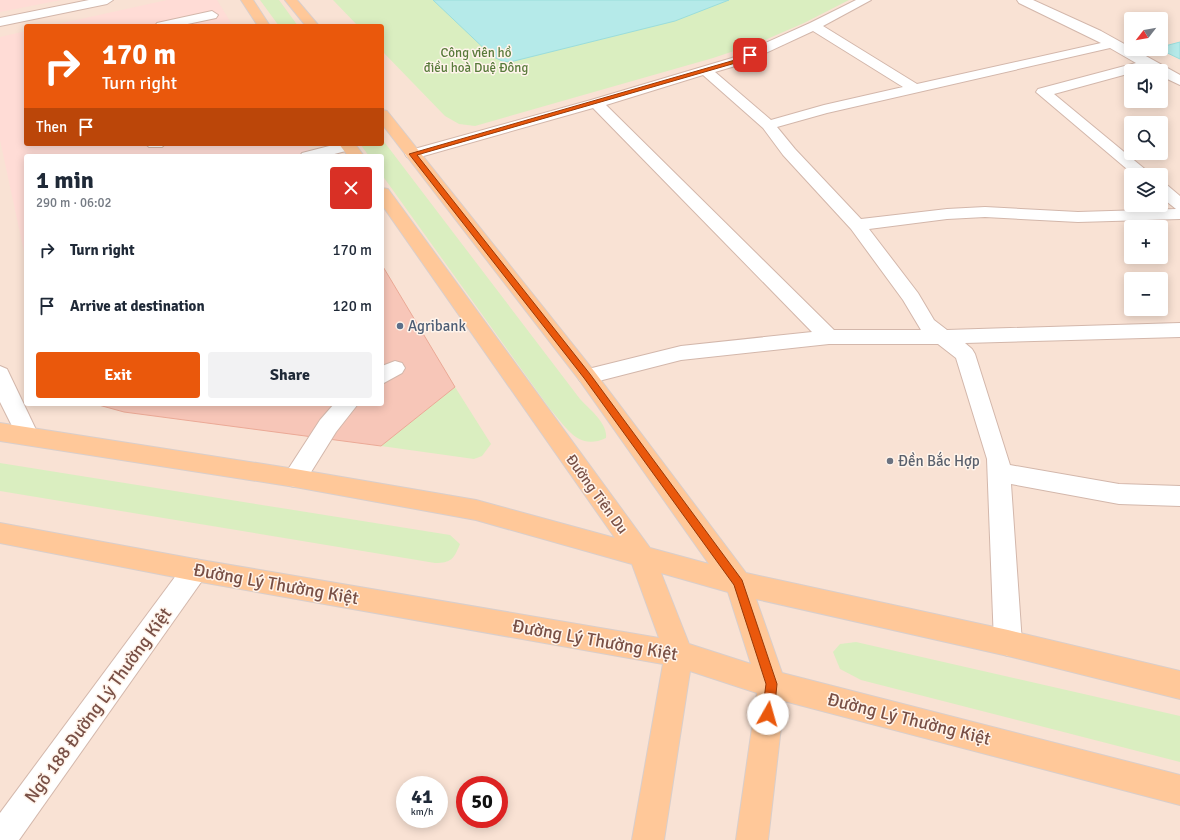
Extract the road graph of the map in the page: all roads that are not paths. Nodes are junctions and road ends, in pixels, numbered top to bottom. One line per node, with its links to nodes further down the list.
1 (107, 0): 7 (street)
2 (247, 0): 9 (main road)
3 (291, 0): 10 (main road)
4 (865, 0): 11 (street)
5 (1023, 0): 12 (street)
6 (212, 15): 8 (street)
7 (0, 22)
8 (170, 24)
9 (263, 24)
10 (310, 24)
11 (814, 26): 14 (street); 18 (street)
12 (1112, 44): 13 (street); 18 (street)
13 (1148, 64)
14 (706, 70): 19 (street); 21 (street)
15 (1124, 70): 25 (street)
16 (1168, 75): 17 (street)
17 (1180, 82)
18 (914, 88): 21 (street)
19 (596, 103): 24 (street); 32 (street)
20 (384, 117): 24 (main road)
21 (768, 125): 30 (street)
22 (350, 149): 23 (street)
23 (320, 154)
24 (413, 154): 35 (main road)
25 (1135, 168)
26 (1168, 195): 28 (street)
27 (384, 196): 43 (main road, Đường Tiên Du)
28 (1180, 205)
29 (1180, 214): 30 (street)
30 (857, 225): 33 (street)
31 (1180, 330): 33 (street)
32 (829, 337): 33 (street); 35 (street)
33 (944, 337): 39 (street)
34 (0, 374): 38 (street)
35 (587, 376): 45 (main road)
36 (345, 406): 40 (street)
37 (0, 432): 38 (main road)
38 (28, 436): 40 (main road)
39 (998, 472): 41 (street); 46 (street)
40 (296, 478): 43 (main road)
41 (1180, 496)
42 (0, 533): 44 (main road, Đường Lý Thường Kiệt)
43 (642, 556): 45 (main road); 47 (main road, Đường Tiên Du)
44 (196, 570): 47 (main road, Đường Lý Thường Kiệt); 51 (street, Ngõ 188 Đường Lý Thường Kiệt)
45 (738, 583): 46 (main road); 48 (main road)
46 (1008, 643): 49 (main road)
47 (679, 654): 48 (main road, Đường Lý Thường Kiệt); 52 (main road)
48 (772, 684): 50 (main road, Đường Lý Thường Kiệt); 53 (main road)
49 (1180, 684)
50 (1180, 790)
51 (0, 839)
52 (648, 840)
53 (752, 840)

